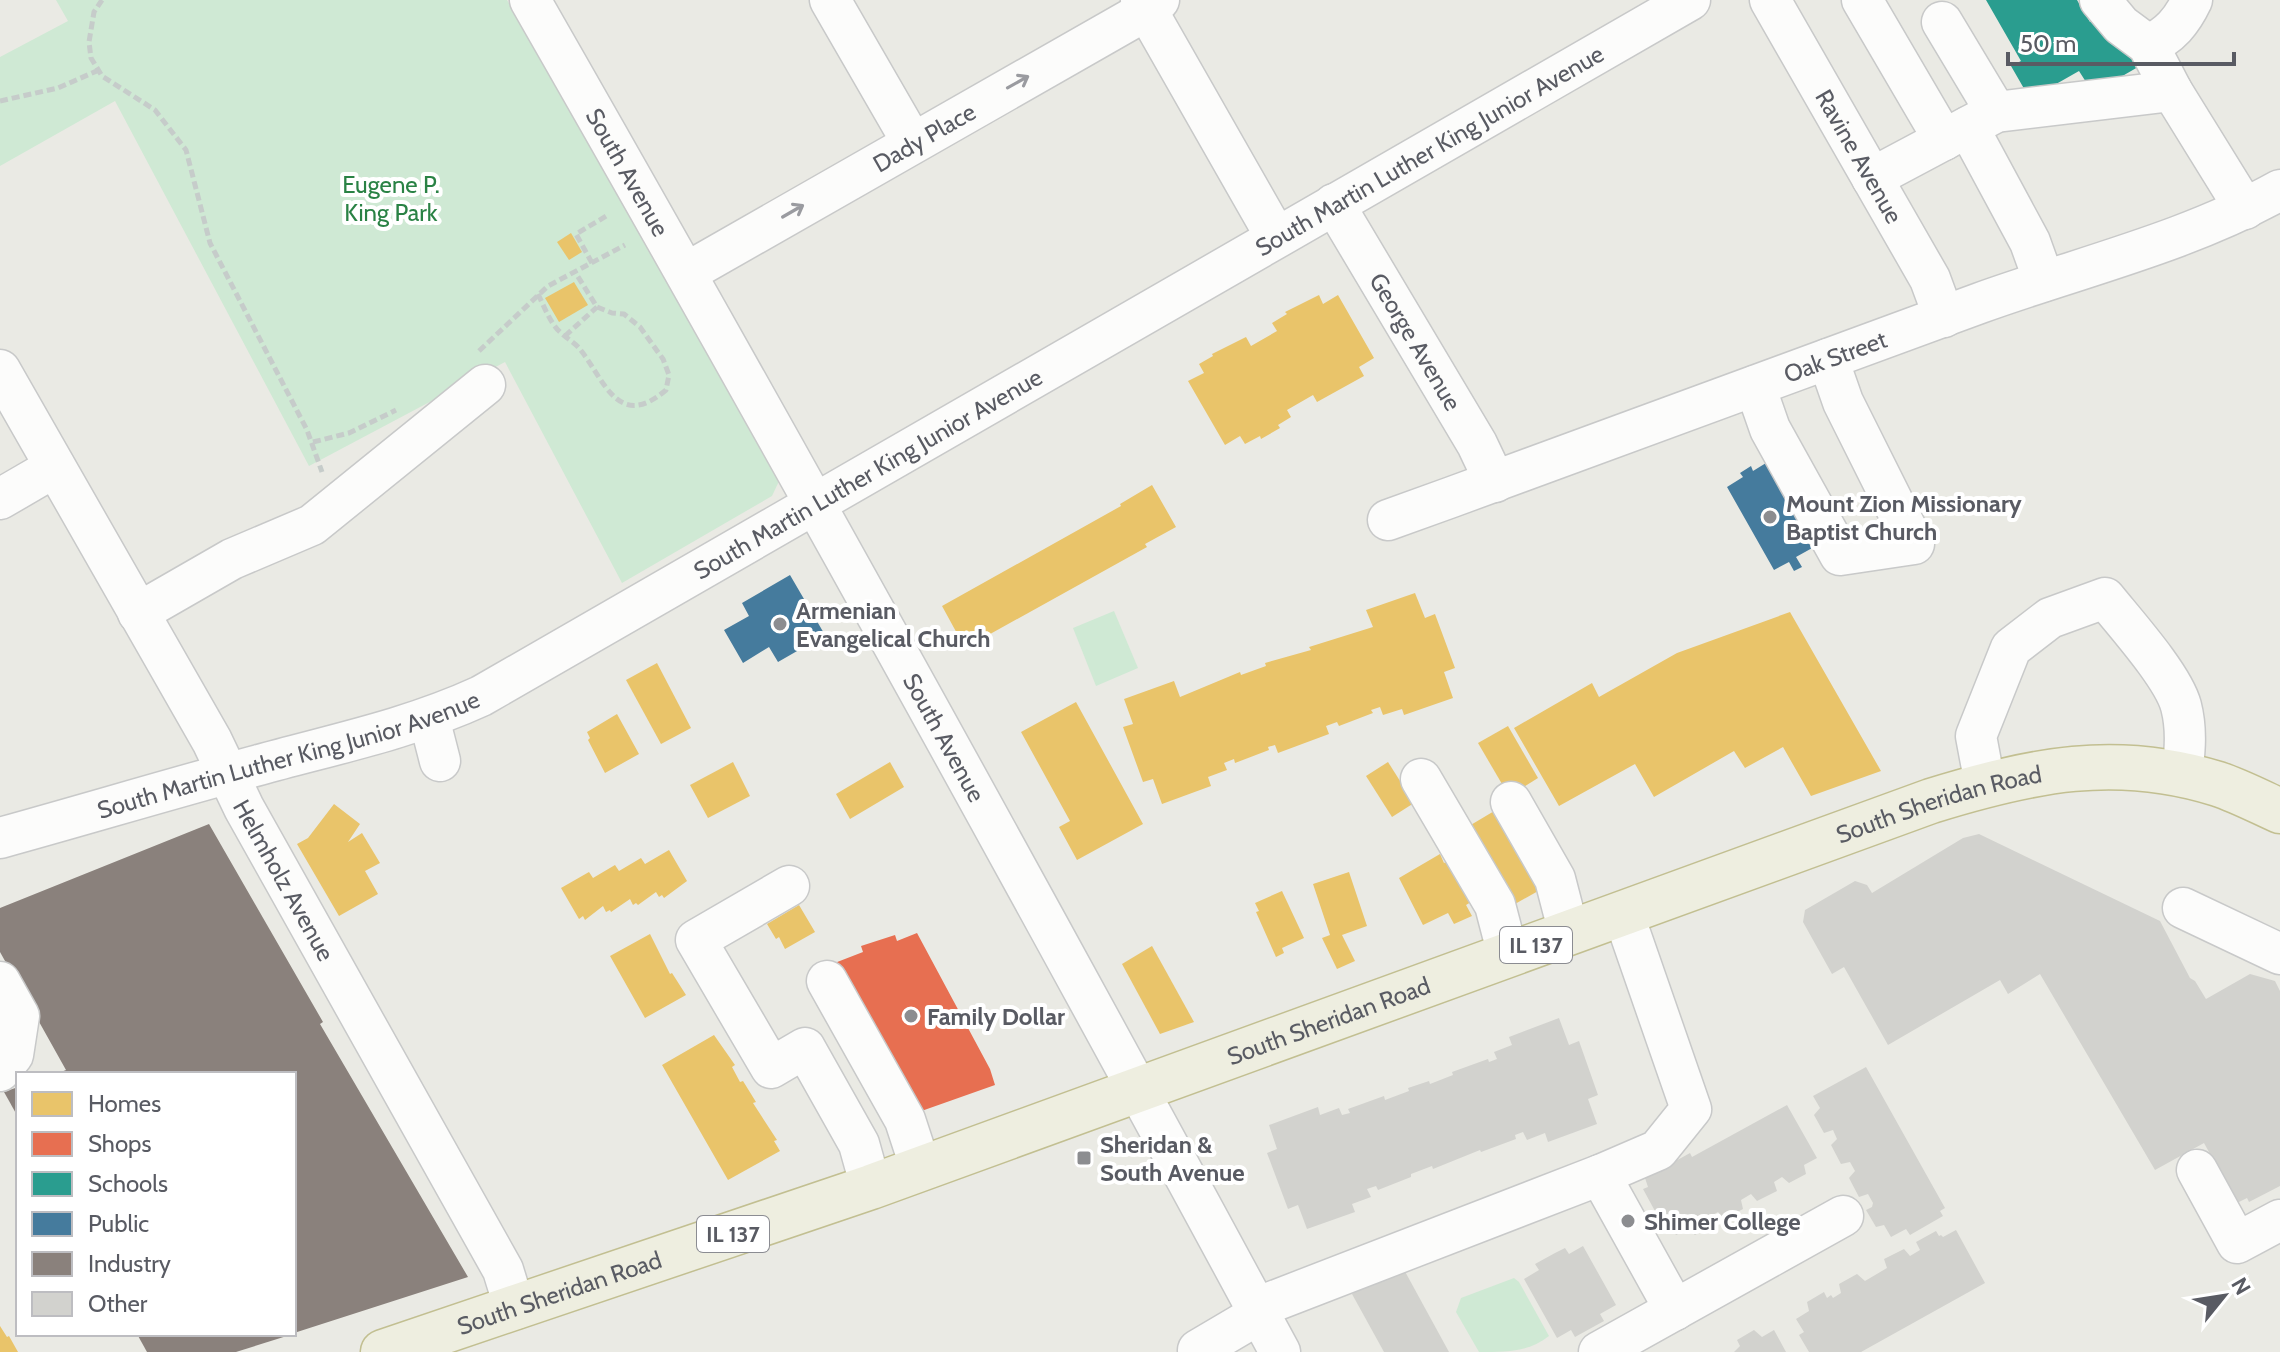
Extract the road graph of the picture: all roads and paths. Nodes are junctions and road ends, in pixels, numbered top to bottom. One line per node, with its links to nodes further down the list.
1 (102, 0): 12 (path)
2 (530, 0): 26 (street, South Avenue)
3 (830, 0): 16 (street)
4 (1690, 0): 19 (street, South Martin Luther King Junior Avenue)
5 (1770, 0): 17 (street, Ravine Avenue)
6 (1862, 0): 15 (street)
7 (2100, 0): 11 (street)
8 (2192, 0): 11 (street)
9 (1149, 3): 16 (street, Dady Place, one-way to 9); 22 (street)
10 (1942, 22): 15 (street)
11 (2148, 45): 13 (street)
12 (99, 70): 14 (path); 37 (path)
13 (2172, 91): 15 (street); 20 (street)
14 (0, 101)
15 (1969, 126): 17 (street); 27 (street)
16 (912, 142): 26 (street, Dady Place, one-way to 16)
17 (1872, 178): 30 (street, Ravine Avenue)
18 (2280, 190): 20 (street, Oak Street)
19 (1334, 204): 22 (street, South Martin Luther King Junior Avenue); 39 (street, George Avenue)
20 (2245, 209): 27 (street, Oak Street)
21 (608, 215): 24 (path)
22 (1276, 237): 41 (street, South Martin Luther King Junior Avenue)
23 (625, 245): 24 (path)
24 (592, 263): 25 (path)
25 (575, 271): 28 (path); 29 (path)
26 (686, 273): 41 (street, South Avenue)
27 (2044, 281): 30 (street, Oak Street)
28 (538, 294): 31 (path); 33 (path)
29 (597, 307): 31 (path); 31 (path)
30 (1944, 317): 32 (street, Oak Street)
31 (565, 336)
32 (1828, 359): 35 (street, Oak Street); 35 (street)
33 (481, 369): 42 (street)
34 (0, 370): 38 (street, Helmholz Avenue)
35 (1755, 386): 39 (street, Oak Street)
36 (402, 407): 37 (path)
37 (313, 442): 42 (path)
38 (55, 467): 40 (street); 44 (street, Helmholz Avenue)
39 (1495, 482): 43 (street, Oak Street)
40 (0, 499)
41 (816, 503): 45 (street, South Martin Luther King Junior Avenue); 63 (street, South Avenue)
42 (337, 507): 44 (street)
43 (1388, 520)
44 (138, 613): 47 (street, Helmholz Avenue)
45 (429, 718): 46 (street); 47 (street, South Martin Luther King Junior Avenue)
46 (440, 761)
47 (228, 774): 53 (street, South Martin Luther King Junior Avenue); 70 (street, Helmholz Avenue)
48 (2182, 775): 50 (highway, South Sheridan Road / IL 137); 50 (street); 52 (highway, South Sheridan Road / IL 137)
49 (1421, 779): 59 (street)
50 (1985, 784): 56 (highway, South Sheridan Road / IL 137)
51 (1511, 802): 57 (street)
52 (2280, 811)
53 (0, 838)
54 (789, 886): 67 (street)
55 (2183, 908): 58 (street)
56 (1623, 913): 57 (highway, South Sheridan Road / IL 137); 66 (street)
57 (1569, 933): 59 (highway, South Sheridan Road / IL 137)
58 (2280, 954)
59 (1508, 955): 63 (highway, South Sheridan Road / IL 137)
60 (827, 981): 64 (street)
61 (0, 982): 62 (street)
62 (0, 1071)
63 (1139, 1089): 64 (highway, South Sheridan Road / IL 137); 72 (street, South Avenue)
64 (921, 1169): 67 (highway, South Sheridan Road / IL 137)
65 (2197, 1170): 69 (street)
66 (1600, 1175): 71 (street); 72 (street)
67 (871, 1187): 70 (highway, South Sheridan Road / IL 137)
68 (1843, 1216): 71 (street)
69 (2280, 1220)
70 (515, 1309): 74 (highway, South Sheridan Road / IL 137)
71 (1675, 1310): 76 (street)
72 (1258, 1311): 73 (street); 75 (street, South Avenue)
73 (1198, 1350)
74 (383, 1352)
75 (1280, 1352)
76 (1599, 1352)

